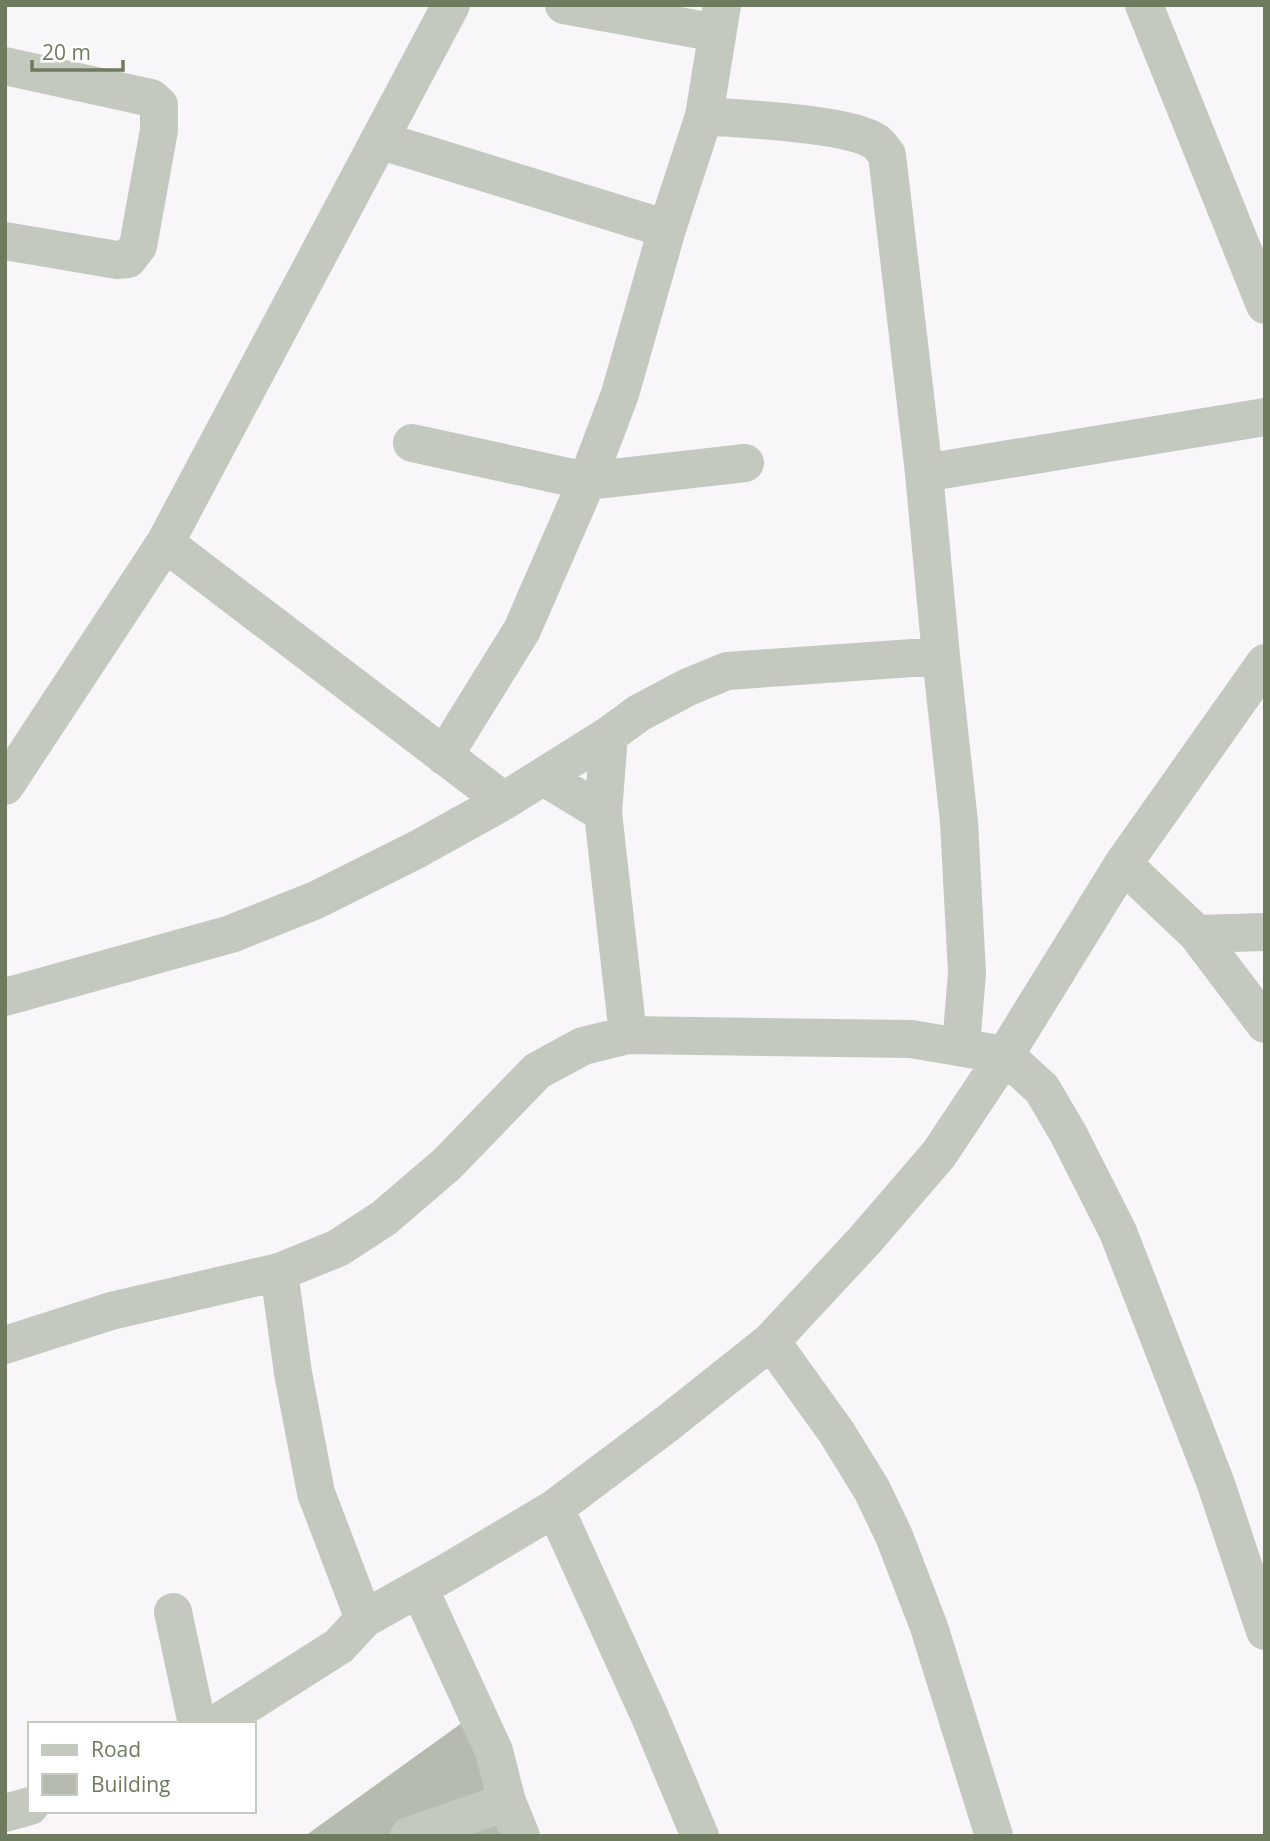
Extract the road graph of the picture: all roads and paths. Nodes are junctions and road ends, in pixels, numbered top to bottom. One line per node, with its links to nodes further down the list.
1 (451, 5): 7 (street)
2 (564, 5): 4 (street)
3 (1144, 5): 10 (street)
4 (719, 19): 6 (street)
5 (5, 66): 9 (street)
6 (704, 116): 8 (street); 14 (street)
7 (379, 140): 8 (street); 16 (street)
8 (667, 229): 15 (street)
9 (5, 242)
10 (1265, 305)
11 (1265, 417): 14 (street)
12 (412, 443): 15 (street)
13 (745, 463): 15 (street)
14 (925, 473): 17 (street)
15 (587, 481): 21 (street)
16 (165, 543): 20 (street); 21 (street)
17 (941, 656): 19 (street); 32 (street)
18 (1265, 663): 26 (street)
19 (609, 735): 22 (street); 25 (street)
20 (20, 736): 23 (street)
21 (444, 756): 24 (street)
22 (544, 777): 24 (street); 25 (street)
23 (5, 786)
24 (504, 801): 29 (street)
25 (603, 813): 31 (street)
26 (1123, 864): 28 (street); 33 (street)
27 (1265, 932): 28 (street)
28 (1197, 934): 30 (street)
29 (5, 997)
30 (1265, 1024)
31 (628, 1035): 32 (street); 34 (street)
32 (961, 1046): 33 (street)
33 (1005, 1055): 35 (street); 41 (street)
34 (279, 1272): 36 (street); 40 (street)
35 (771, 1341): 37 (street); 49 (street)
36 (5, 1345)
37 (555, 1508): 38 (street); 48 (street)
38 (419, 1588): 40 (street); 46 (street)
39 (173, 1612): 42 (street)
40 (364, 1619): 43 (street)
41 (1265, 1631)
42 (197, 1722)
43 (219, 1722)
44 (28, 1807): 45 (street)
45 (5, 1814)
46 (514, 1819): 47 (street)
47 (409, 1836)
48 (700, 1836)
49 (994, 1836)

